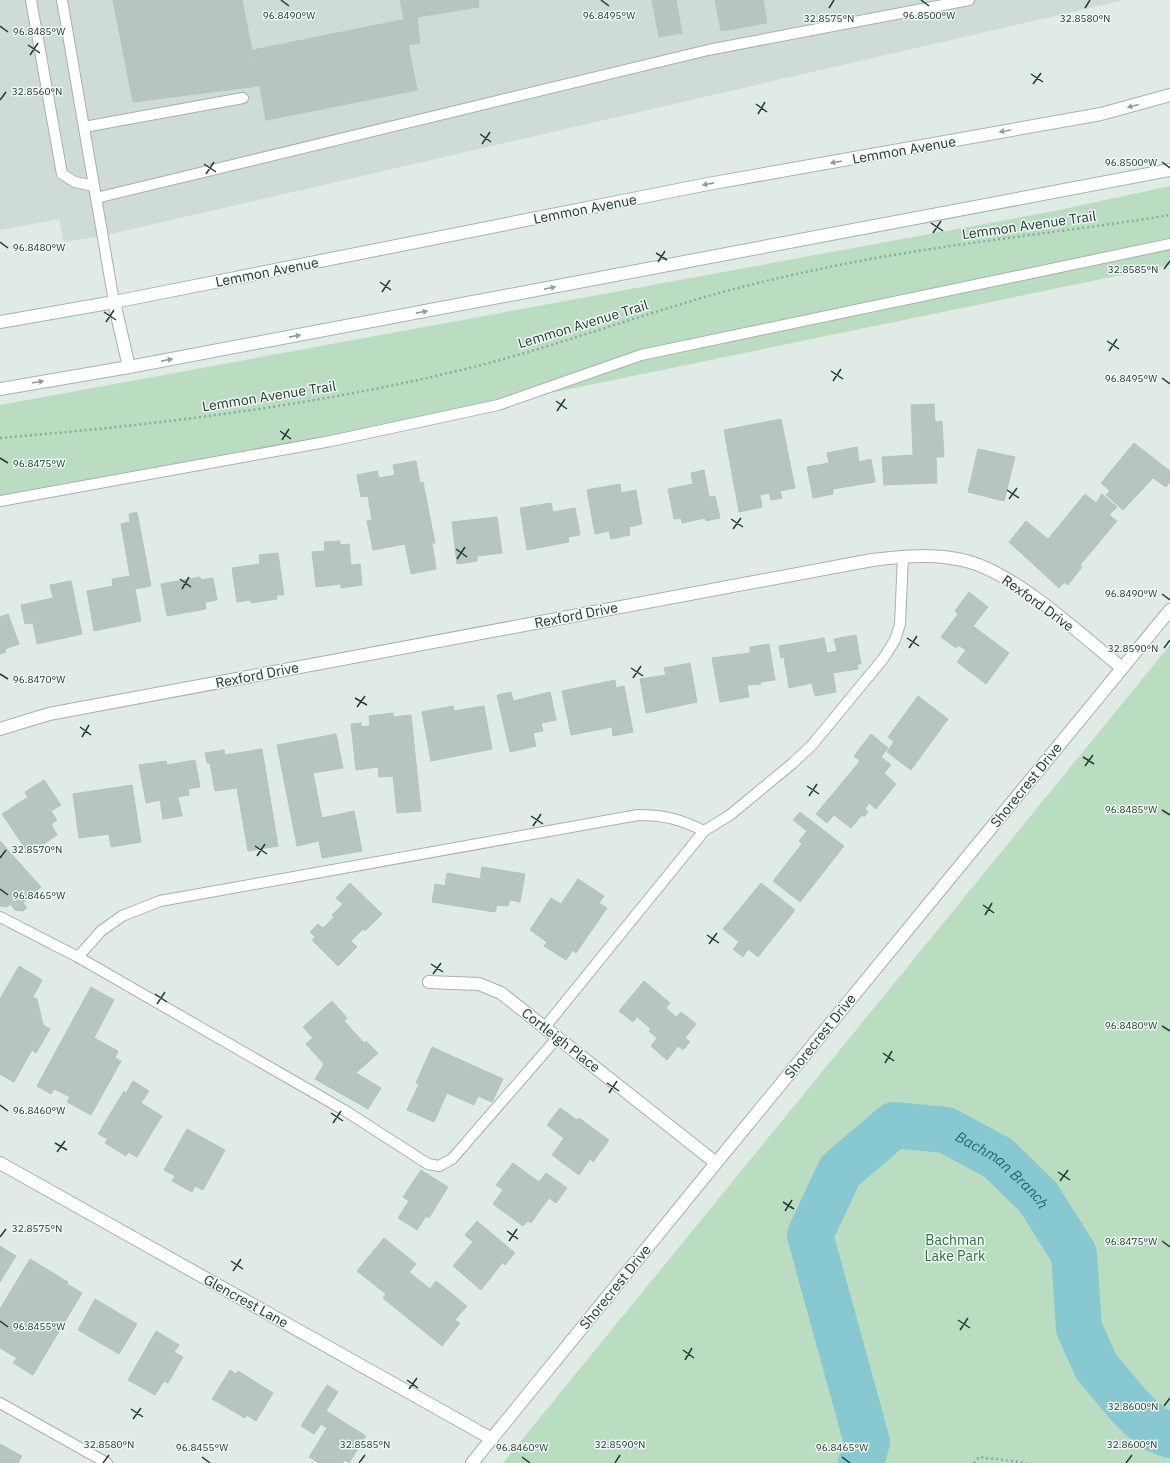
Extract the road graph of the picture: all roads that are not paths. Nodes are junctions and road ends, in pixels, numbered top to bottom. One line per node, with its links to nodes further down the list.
1 (31, 0): 8 (lane)
2 (62, 0): 6 (lane)
3 (968, 0): 9 (lane)
4 (1170, 95): 11 (street, Lemmon Avenue, one-way to 11)
5 (243, 98): 6 (lane)
6 (84, 127): 8 (lane)
7 (1170, 170): 13 (street, one-way to 7)
8 (94, 186): 9 (lane)
9 (96, 198): 11 (lane)
10 (1170, 244): 15 (lane)
11 (114, 302): 12 (street, Lemmon Avenue); 13 (street)
12 (0, 322)
13 (129, 367): 14 (street, one-way to 13)
14 (0, 389)
15 (0, 502)
16 (903, 556): 18 (street, Rexford Drive); 19 (street, Rexford Drive); 20 (lane)
17 (1170, 610): 18 (street, Shorecrest Drive)
18 (1122, 668): 27 (street, Shorecrest Drive)
19 (0, 729)
20 (704, 832): 22 (lane); 24 (lane)
21 (0, 917): 22 (lane)
22 (78, 957): 25 (lane)
23 (429, 982): 24 (street, Cortleigh Place)
24 (545, 1027): 25 (street, Cortleigh Place)
25 (558, 1037): 27 (street, Cortleigh Place)
26 (0, 1163): 29 (street, Glencrest Lane)
27 (716, 1163): 29 (street, Shorecrest Drive)
28 (0, 1403): 30 (lane)
29 (492, 1439): 31 (street, Shorecrest Drive)
30 (108, 1463)
31 (472, 1463)

